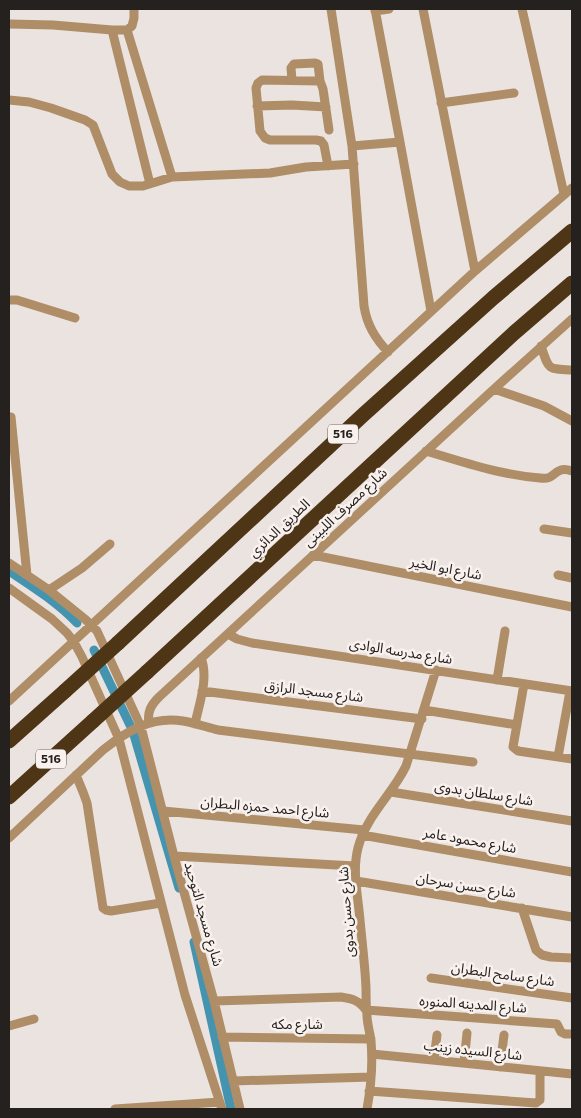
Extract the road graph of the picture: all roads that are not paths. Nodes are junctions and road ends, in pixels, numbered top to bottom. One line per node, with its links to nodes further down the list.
1 (134, 9): 9 (street)
2 (332, 9): 19 (street)
3 (389, 9): 6 (street)
4 (422, 9): 14 (street)
5 (522, 9): 25 (street)
6 (375, 10): 18 (street)
7 (9, 24): 8 (street)
8 (112, 30): 9 (street); 23 (street)
9 (128, 30): 22 (street)
10 (292, 80): 11 (street); 11 (street); 15 (street)
11 (320, 81): 16 (street)
12 (514, 93): 14 (street)
13 (9, 100): 23 (street)
14 (441, 103): 27 (street)
15 (257, 106): 16 (street); 21 (street)
16 (326, 107): 17 (street)
17 (329, 130)
18 (400, 142): 19 (street); 30 (street)
19 (352, 146): 20 (street)
20 (354, 164): 21 (street); 34 (street)
21 (328, 166): 22 (street)
22 (172, 177): 23 (street)
23 (150, 184)
24 (572, 188): 25 (street)
25 (564, 194): 27 (street)
26 (572, 231): 68 (highway, الطريق الدائري / 516, bridge)
27 (475, 271): 30 (street)
28 (572, 283): 75 (highway, الطريق الدائري / 516, bridge)
29 (9, 300): 31 (street)
30 (431, 311): 34 (street)
31 (75, 318)
32 (572, 319): 33 (street, شارع مصرف اللبينى)
33 (540, 346): 35 (street); 36 (street, شارع مصرف اللبينى)
34 (388, 352): 52 (street)
35 (572, 370)
36 (494, 388): 38 (street); 39 (street, شارع مصرف اللبينى)
37 (11, 417): 46 (street)
38 (572, 421)
39 (426, 451): 40 (street); 44 (street, شارع مصرف اللبينى)
40 (572, 471)
41 (544, 529): 42 (street)
42 (572, 533)
43 (110, 544): 50 (street)
44 (313, 555): 51 (street, شارع ابو الخير); 54 (street, شارع مصرف اللبينى)
45 (9, 563): 46 (street, شارع مسجد التوحيد)
46 (27, 575): 50 (street, شارع مسجد التوحيد)
47 (558, 575): 48 (street)
48 (572, 578)
49 (10, 590): 55 (street)
50 (49, 590): 52 (street, شارع مسجد التوحيد)
51 (572, 607)
52 (92, 625): 55 (street); 65 (street, شارع مسجد التوحيد)
53 (505, 631): 58 (street)
54 (228, 634): 56 (street, شارع مصرف اللبينى); 57 (street, شارع مدرسه الوادى)
55 (74, 642): 62 (street); 67 (street)
56 (201, 658): 60 (street); 65 (street, شارع مصرف اللبينى)
57 (436, 670): 58 (street, شارع مدرسه الوادى); 63 (street, شارع حسن بدوى)
58 (497, 680): 59 (street, شارع مدرسه الوادى)
59 (524, 684): 61 (street, شارع مدرسه الوادى); 66 (street)
60 (202, 691): 63 (street, شارع مسجد الرازق); 64 (street)
61 (571, 691): 70 (street)
62 (9, 701)
63 (423, 714): 66 (street, شارع مسجد الرازق); 69 (street, شارع حسن بدوى)
64 (195, 724): 65 (street); 69 (street)
65 (145, 725): 67 (street); 76 (street, شارع مسجد التوحيد)
66 (517, 725): 70 (street)
67 (119, 739): 73 (street); 84 (street)
68 (9, 741)
69 (410, 753): 72 (street); 74 (street, شارع حسن بدوى)
70 (558, 757): 71 (street)
71 (572, 759)
72 (472, 762)
73 (76, 775): 79 (street); 84 (street)
74 (391, 792): 77 (street, شارع سلطان بدوى); 78 (street, شارع حسن بدوى)
75 (9, 798)
76 (163, 811): 78 (street, شارع احمد حمزه البطران); 80 (street, شارع مسجد التوحيد)
77 (572, 821)
78 (363, 833): 81 (street, شارع حسن بدوى); 82 (street, شارع محمود عامر)
79 (9, 838)
80 (174, 856): 81 (street); 90 (street, شارع مسجد التوحيد)
81 (355, 866): 83 (street, شارع حسن بدوى)
82 (572, 872)
83 (356, 881): 85 (street, شارع حسن سرحان); 91 (street, شارع حسن بدوى)
84 (160, 903): 109 (street)
85 (522, 908): 86 (street, شارع حسن سرحان); 87 (street)
86 (572, 917)
87 (572, 958)
88 (431, 978): 89 (street, شارع سامح البطران)
89 (572, 998)
90 (214, 1001): 91 (street); 98 (street, شارع مسجد التوحيد)
91 (366, 1010): 95 (street, شارع المدينه المنوره); 99 (street, شارع حسن بدوى)
92 (34, 1019): 93 (street)
93 (9, 1026)
94 (467, 1033): 102 (street)
95 (572, 1034)
96 (504, 1035): 103 (street)
97 (437, 1036): 101 (street)
98 (222, 1037): 99 (street, شارع مكه); 107 (street, شارع مسجد التوحيد)
99 (371, 1039): 100 (street, شارع حسن بدوى)
100 (372, 1054): 101 (street, شارع السيده زينب); 106 (street, شارع حسن بدوى)
101 (434, 1060): 102 (street, شارع السيده زينب)
102 (464, 1063): 103 (street, شارع السيده زينب)
103 (500, 1067): 104 (street, شارع السيده زينب)
104 (540, 1071): 105 (street, شارع السيده زينب); 108 (street)
105 (572, 1074)
106 (371, 1077): 107 (street); 108 (street, شارع حسن بدوى)
107 (234, 1081): 111 (street, شارع مسجد التوحيد)
108 (369, 1091): 112 (street, شارع حسن بدوى)
109 (221, 1105): 110 (street)
110 (115, 1109)
111 (240, 1109)
112 (367, 1109)

